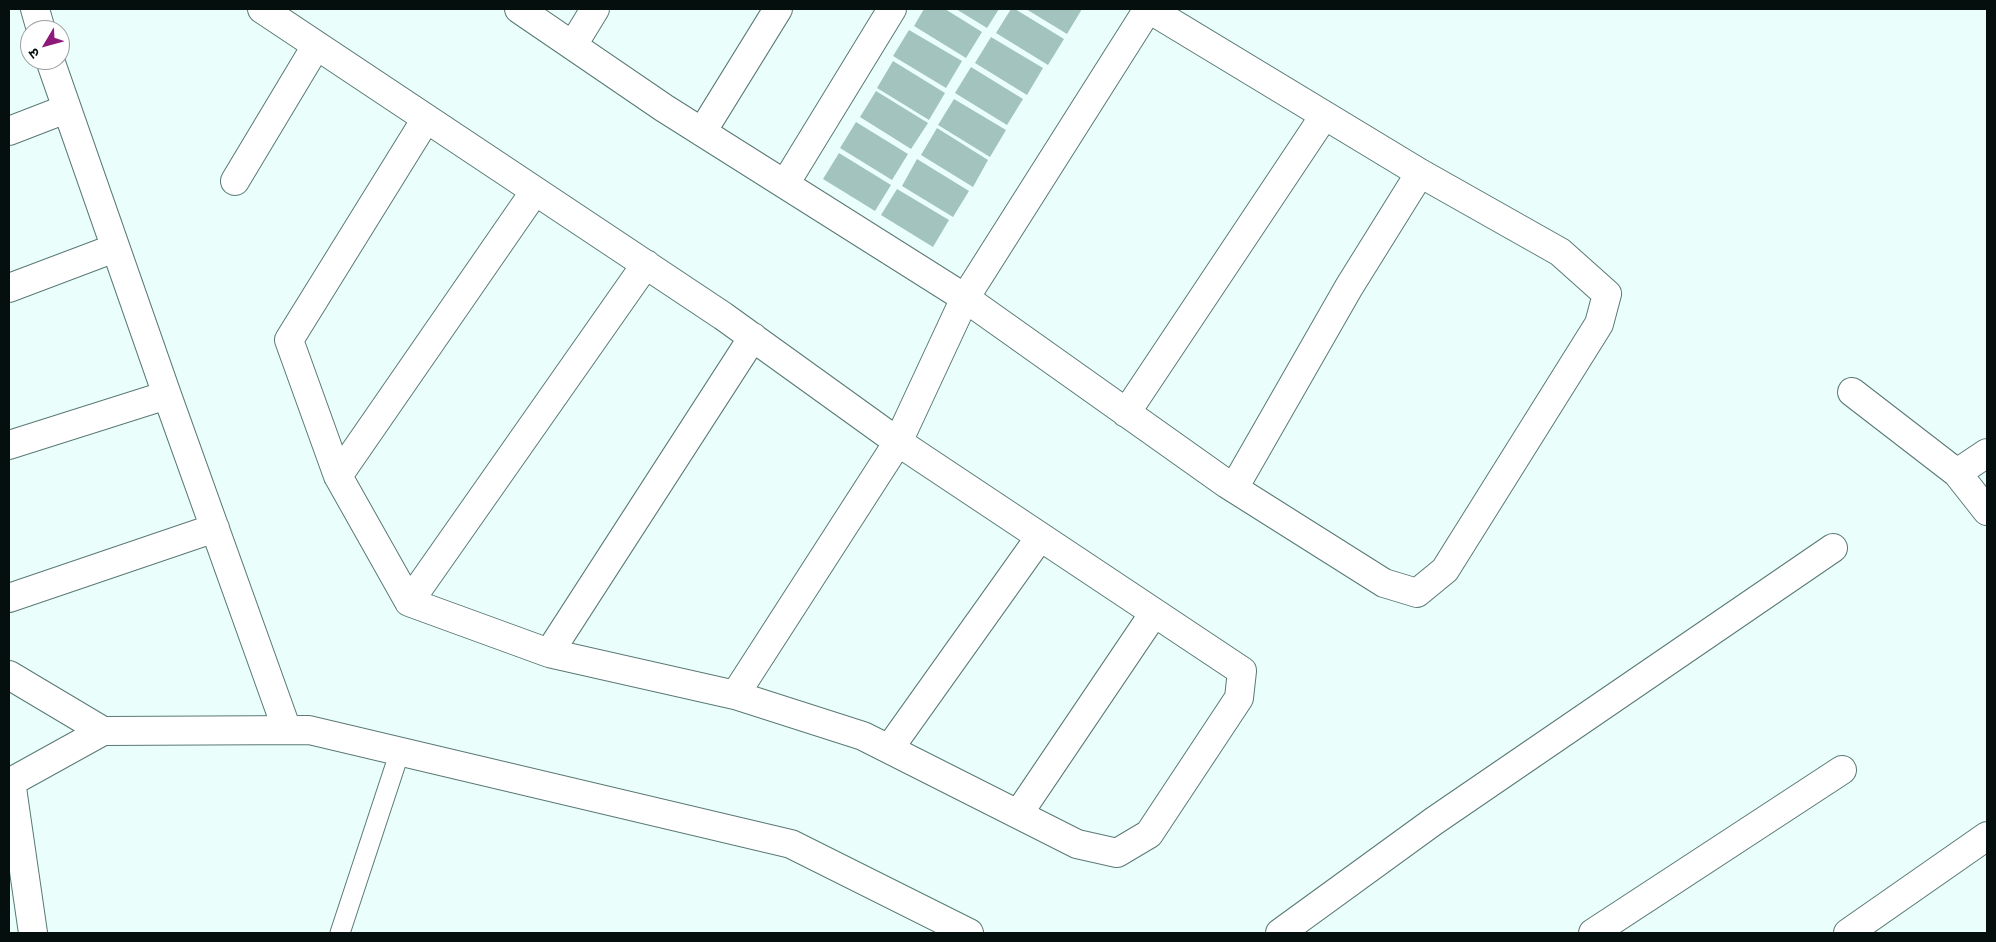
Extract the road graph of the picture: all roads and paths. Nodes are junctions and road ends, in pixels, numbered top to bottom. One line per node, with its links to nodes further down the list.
1 (262, 9): 8 (street)
2 (519, 9): 7 (street)
3 (595, 9): 7 (street)
4 (778, 9): 14 (street)
5 (892, 9): 17 (street)
6 (1149, 9): 11 (street); 22 (street)
7 (573, 45): 14 (street)
8 (316, 46): 12 (street); 16 (street)
9 (53, 70): 10 (street)
10 (66, 109): 13 (street); 19 (street)
11 (1324, 116): 15 (street); 26 (street)
12 (426, 119): 18 (street); 31 (street)
13 (9, 131)
14 (702, 132): 17 (street)
15 (1420, 173): 32 (street); 32 (street)
16 (235, 181)
17 (785, 184): 22 (street)
18 (535, 191): 20 (street); 31 (street)
19 (115, 248): 21 (street); 25 (street)
20 (646, 264): 23 (street); 38 (street)
21 (9, 288)
22 (965, 298): 26 (street); 27 (street)
23 (753, 337): 27 (street); 40 (street)
24 (1852, 392): 30 (street)
25 (167, 395): 28 (street); 34 (street)
26 (1126, 413): 32 (street)
27 (898, 442): 35 (street); 42 (street)
28 (9, 445)
29 (1987, 453): 30 (street)
30 (1957, 473): 33 (street)
31 (338, 476): 38 (street)
32 (1234, 488)
33 (1987, 510)
34 (215, 528): 37 (street); 43 (street)
35 (1040, 537): 39 (street); 45 (street)
36 (1833, 548): 54 (street)
37 (9, 598)
38 (409, 602): 40 (street)
39 (1154, 613): 49 (street); 49 (street)
40 (549, 653): 42 (street)
41 (9, 675): 44 (street)
42 (735, 695): 45 (street)
43 (287, 730): 44 (street); 46 (street)
44 (103, 731): 48 (street)
45 (889, 749): 49 (street)
46 (400, 752): 52 (lane); 53 (street)
47 (1842, 770): 55 (street)
48 (10, 782): 51 (street)
49 (1019, 813)
50 (1987, 836): 56 (street)
51 (33, 933)
52 (340, 933)
53 (969, 933)
54 (1280, 933)
55 (1593, 933)
56 (1848, 933)

